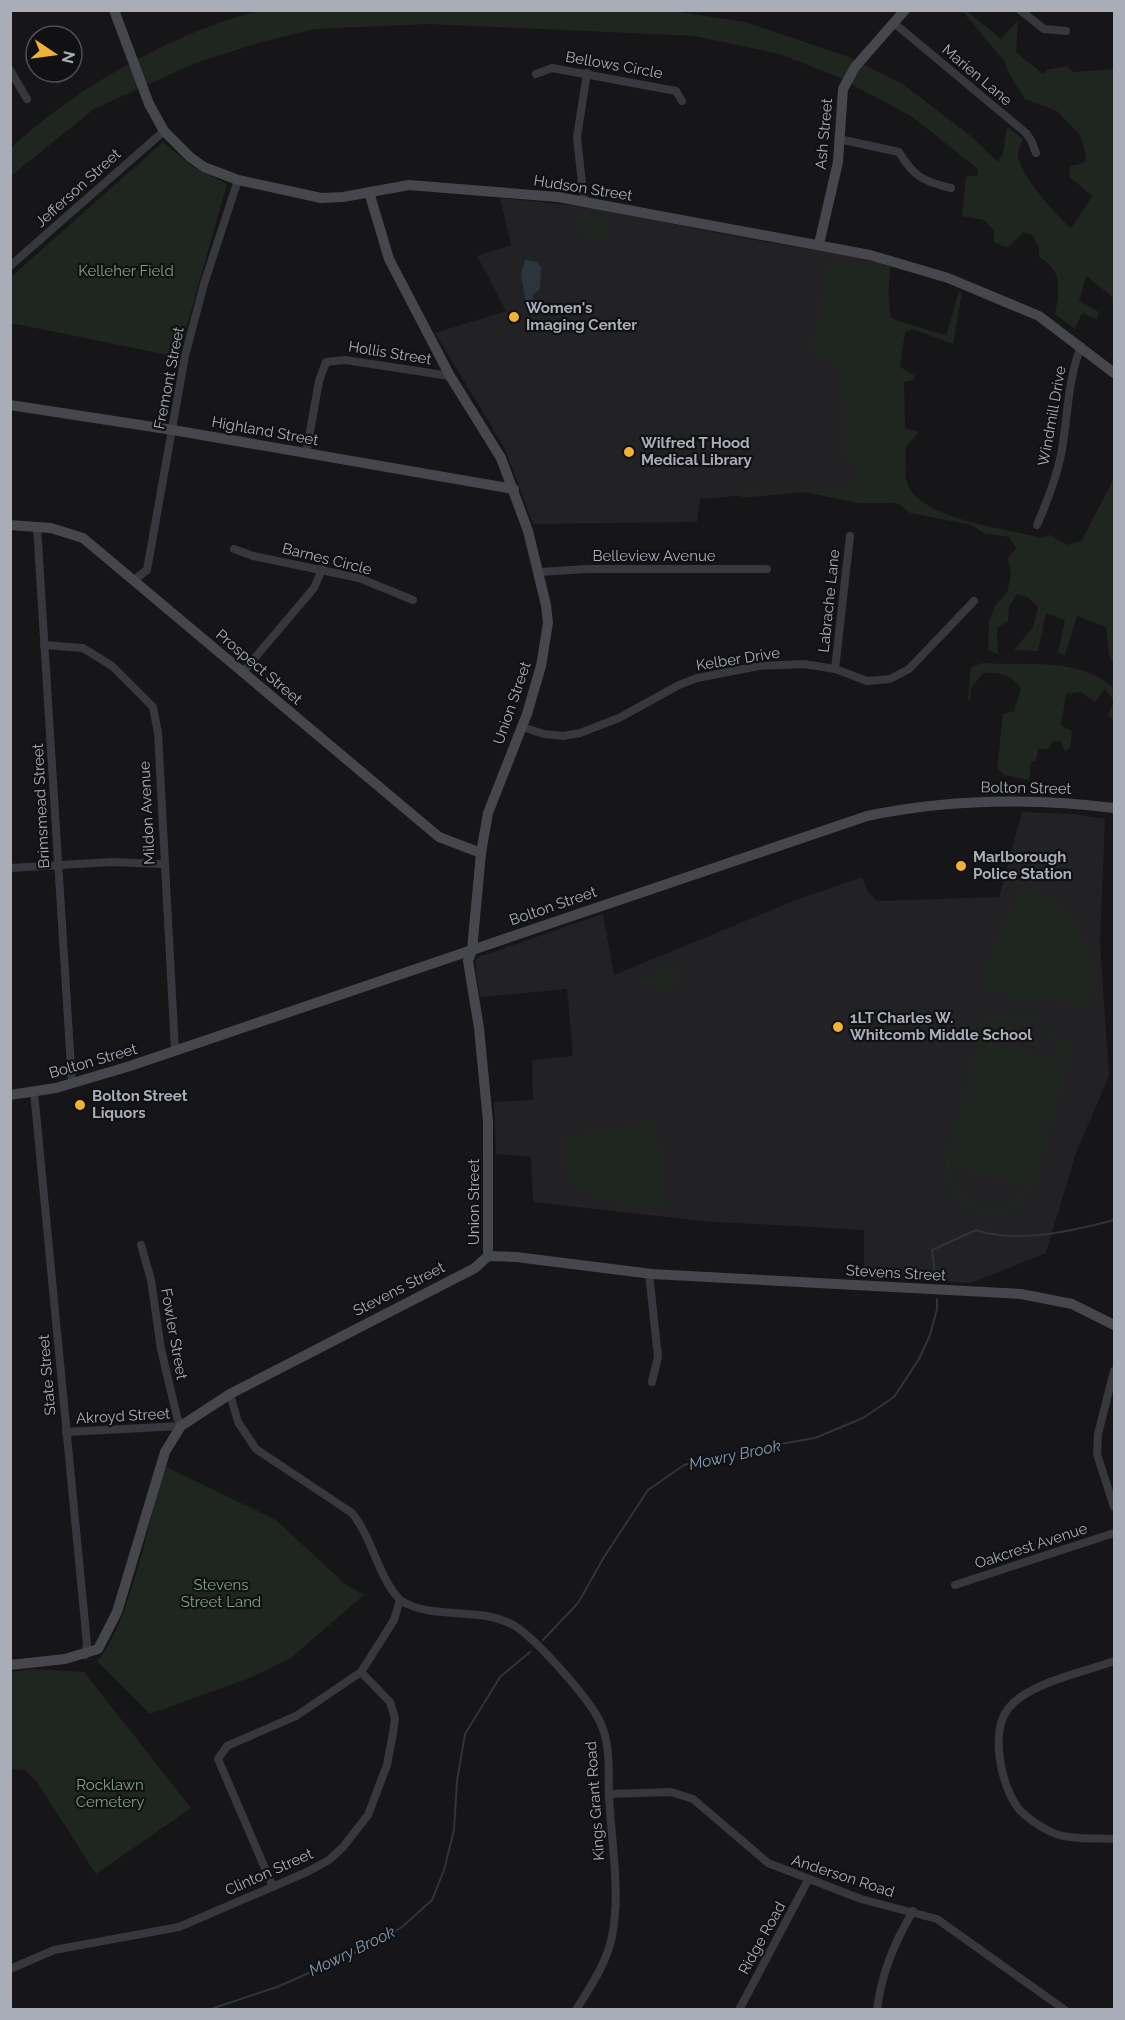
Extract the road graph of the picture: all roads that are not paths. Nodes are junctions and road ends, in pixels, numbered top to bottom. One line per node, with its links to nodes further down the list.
1 (114, 10): 11 (street, Hudson Street)
2 (905, 10): 4 (street, Ash Street)
3 (1020, 10): 5 (street)
4 (894, 23): 12 (street, Ash Street); 13 (street, Marien Lane)
5 (1066, 31)
6 (10, 70): 9 (street)
7 (587, 73): 8 (street, Bellows Circle); 10 (street, Bellows Circle); 17 (street)
8 (536, 74)
9 (27, 99)
10 (682, 101)
11 (164, 130): 14 (street, Hudson Street); 19 (street, Jefferson Street)
12 (838, 139): 15 (street); 18 (street, Ash Street)
13 (1036, 153)
14 (238, 180): 16 (street, Hudson Street); 24 (street, Fremont Street)
15 (951, 188)
16 (369, 192): 17 (street, Hudson Street); 22 (street, Union Street)
17 (584, 202): 18 (street, Hudson Street)
18 (819, 244): 20 (street, Hudson Street)
19 (10, 266)
20 (1081, 346): 21 (street, Hudson Street); 28 (street, Windmill Drive)
21 (1114, 373)
22 (450, 376): 25 (street, Hollis Street); 26 (street, Union Street)
23 (10, 405): 24 (street, Highland Street)
24 (173, 430): 25 (street, Highland Street); 35 (street, Fremont Street)
25 (306, 454): 26 (street, Highland Street)
26 (514, 489): 34 (street, Union Street)
27 (10, 525): 29 (street, Prospect Street)
28 (1037, 525)
29 (37, 527): 35 (street, Prospect Street); 38 (street, Brimsmead Street)
30 (850, 536): 39 (street, Labrache Lane)
31 (234, 549): 32 (street, Barnes Circle)
32 (322, 569): 36 (street, Barnes Circle); 40 (street)
33 (767, 569): 34 (street, Belleview Avenue)
34 (540, 572): 41 (street, Union Street)
35 (134, 580): 40 (street, Prospect Street)
36 (413, 600)
37 (974, 601): 39 (street, Kelber Drive)
38 (44, 645): 44 (street, Mildon Avenue); 45 (street, Brimsmead Street)
39 (835, 669): 41 (street, Kelber Drive)
40 (242, 673): 43 (street, Prospect Street)
41 (522, 727): 43 (street, Union Street)
42 (1114, 808): 47 (street, Bolton Street)
43 (481, 853): 47 (street, Union Street)
44 (163, 864): 45 (street); 48 (street, Mildon Avenue)
45 (58, 865): 46 (street); 49 (street, Brimsmead Street)
46 (10, 868)
47 (472, 950): 48 (street, Bolton Street); 53 (street, Union Street)
48 (175, 1051): 49 (street, Bolton Street)
49 (72, 1083): 50 (street, Bolton Street)
50 (34, 1092): 51 (street, Bolton Street); 60 (street, State Street)
51 (10, 1095)
52 (141, 1245): 59 (street, Fowler Street)
53 (488, 1256): 54 (street, Stevens Street); 58 (street, Stevens Street)
54 (649, 1273): 55 (street, Stevens Street); 57 (street)
55 (1114, 1325)
56 (1114, 1371): 61 (street)
57 (652, 1382)
58 (230, 1394): 59 (street, Stevens Street); 64 (street)
59 (181, 1426): 60 (street, Akroyd Street); 65 (street, Stevens Street)
60 (66, 1432): 65 (street, State Street)
61 (1114, 1508)
62 (1114, 1533): 63 (street, Oakcrest Avenue)
63 (955, 1585)
64 (400, 1599): 68 (street); 69 (street, Kings Grant Road)
65 (84, 1655): 67 (street)
66 (1114, 1661): 70 (street)
67 (10, 1665)
68 (361, 1672): 72 (street, Clinton Street); 72 (street)
69 (609, 1794): 71 (street, Anderson Road); 75 (street, Kings Grant Road)
70 (1114, 1839)
71 (808, 1880): 73 (street, Anderson Road); 76 (street, Ridge Road)
72 (273, 1887): 74 (street, Clinton Street)
73 (913, 1911): 77 (street); 78 (street, Anderson Road)
74 (10, 1969)
75 (576, 2010)
76 (739, 2010)
77 (877, 2010)
78 (1065, 2010)

